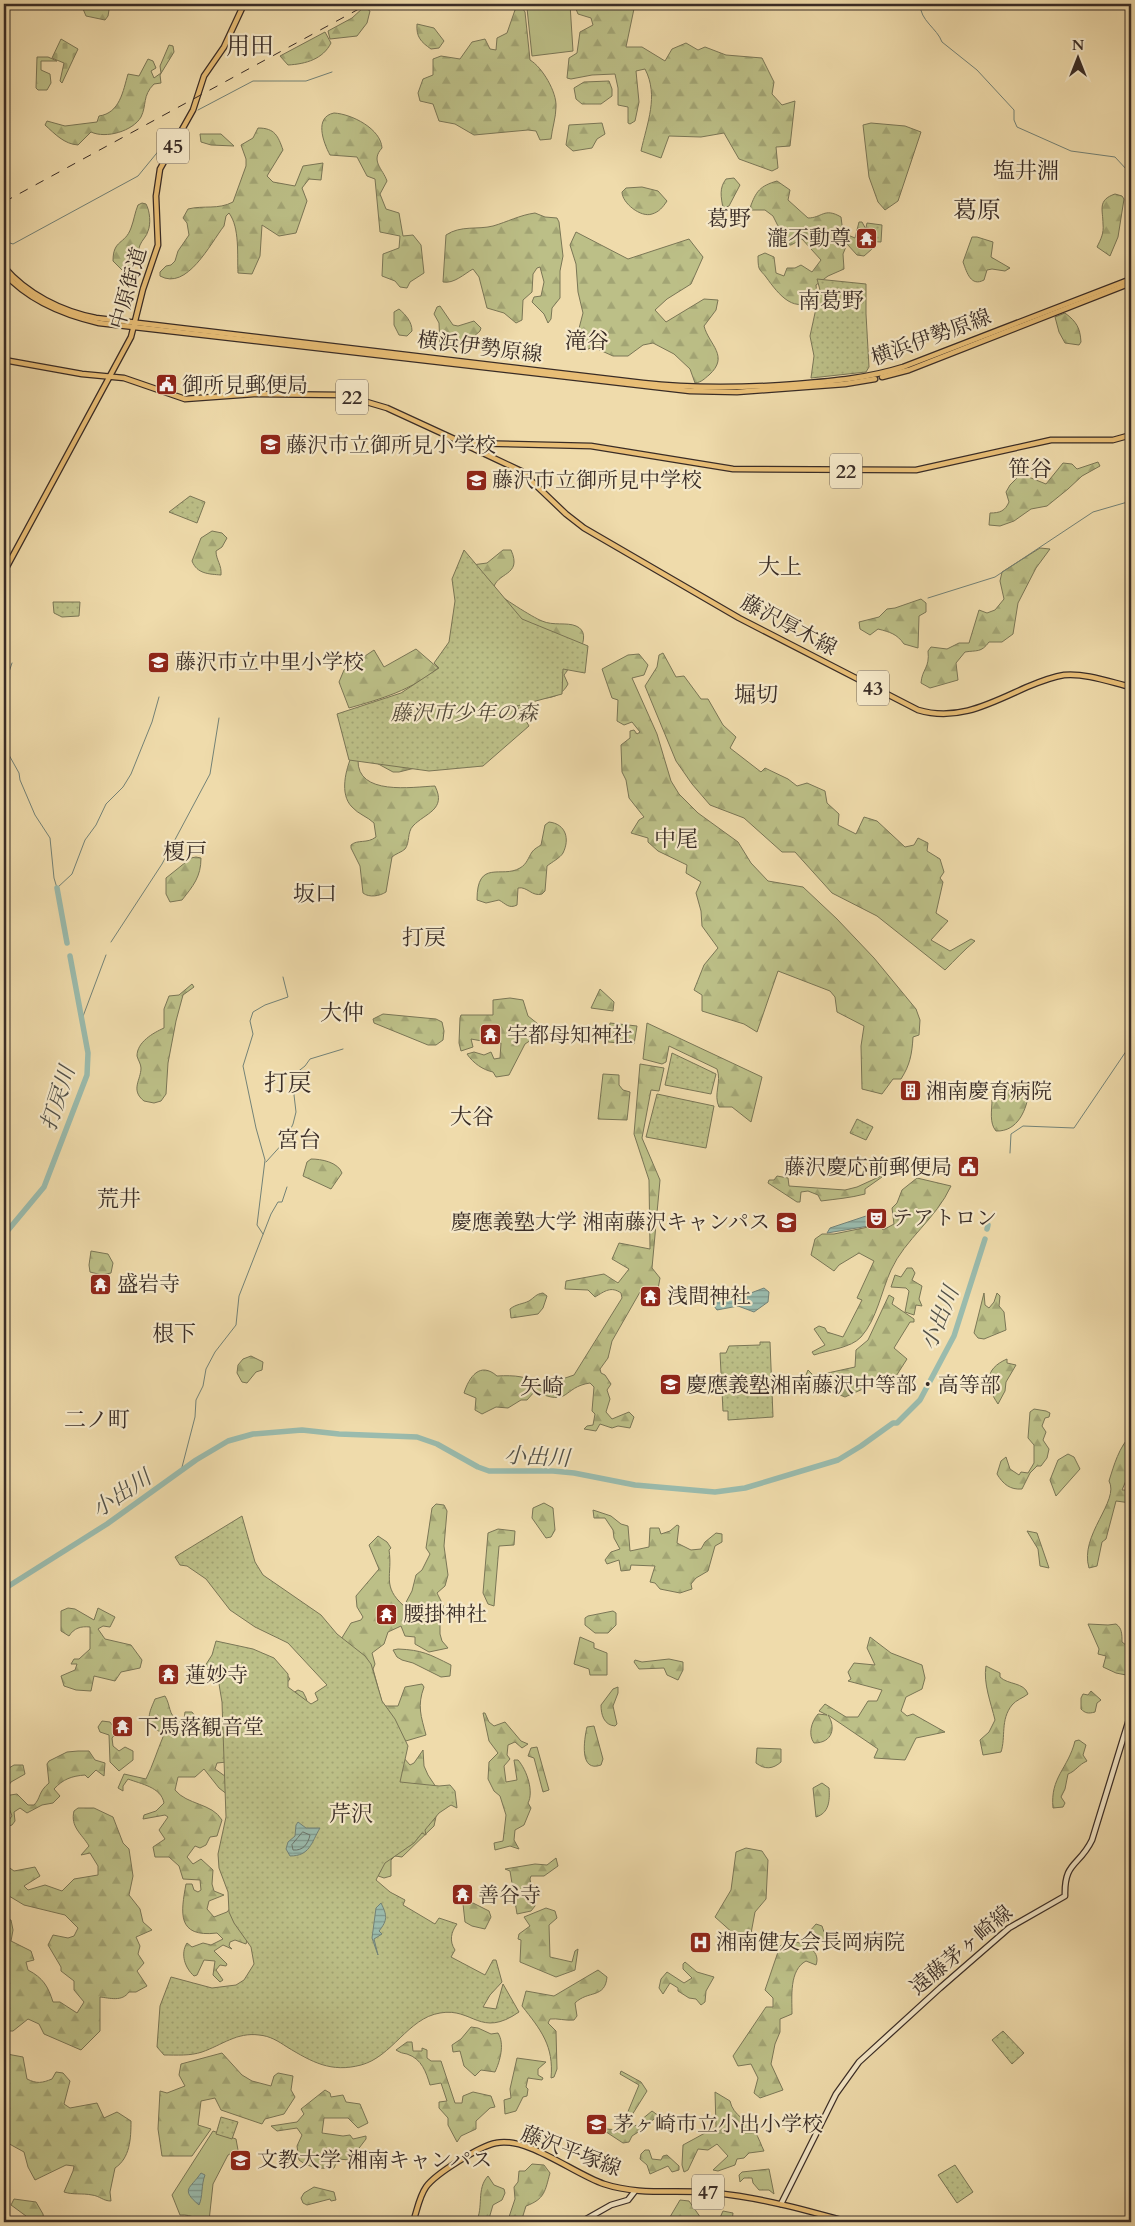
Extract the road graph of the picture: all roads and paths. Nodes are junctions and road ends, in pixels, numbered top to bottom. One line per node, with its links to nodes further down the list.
1 (244, 4): 6 (main road, 中原街道 / 45)
2 (4, 267): 6 (main road, 横浜伊勢原線 / 22)
3 (4, 273): 6 (main road, 横浜伊勢原線 / 22)
4 (1131, 279): 6 (main road, 横浜伊勢原線 / 22)
5 (1131, 283): 6 (main road, 横浜伊勢原線 / 22)
6 (135, 325): 8 (main road, 中原街道 / 45)
7 (4, 360): 8 (main road, 22)
8 (111, 377): 10 (main road, 22); 11 (main road, 中原街道 / 45)
9 (1131, 435): 10 (main road, 22)
10 (463, 443): 12 (main road, 藤沢厚木線 / 43)
11 (4, 572)
12 (1131, 687)
13 (1131, 1713): 15 (main road, 遠藤茅ヶ崎線)
14 (635, 2191): 15 (main road, 47); 16 (main road, 藤沢平塚線 / 47); 17 (main road)
15 (781, 2204): 18 (main road, 47)
16 (413, 2222)
17 (581, 2222)
18 (849, 2222)

